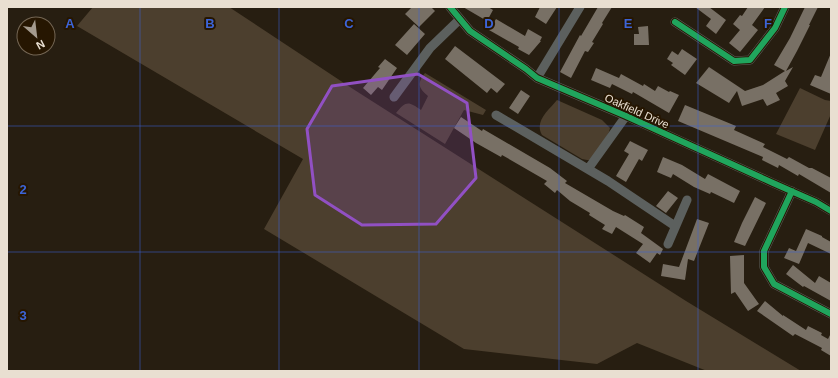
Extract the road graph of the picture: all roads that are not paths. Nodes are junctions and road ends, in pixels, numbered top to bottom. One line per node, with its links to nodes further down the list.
1 (450, 7): 4 (street, Oakfield Drive)
2 (580, 7): 6 (street)
3 (785, 7): 5 (street)
4 (460, 19): 6 (street, Oakfield Drive); 7 (street)
5 (675, 22)
6 (537, 78): 9 (street, Oakfield Drive)
7 (394, 98)
8 (496, 115): 10 (street)
9 (626, 116): 10 (street); 11 (street, Oakfield Drive)
10 (588, 169): 14 (street)
11 (792, 191): 13 (street, Oakfield Drive); 16 (street)
12 (687, 200): 14 (street)
13 (831, 211)
14 (675, 226): 15 (street)
15 (668, 244)
16 (831, 314)

